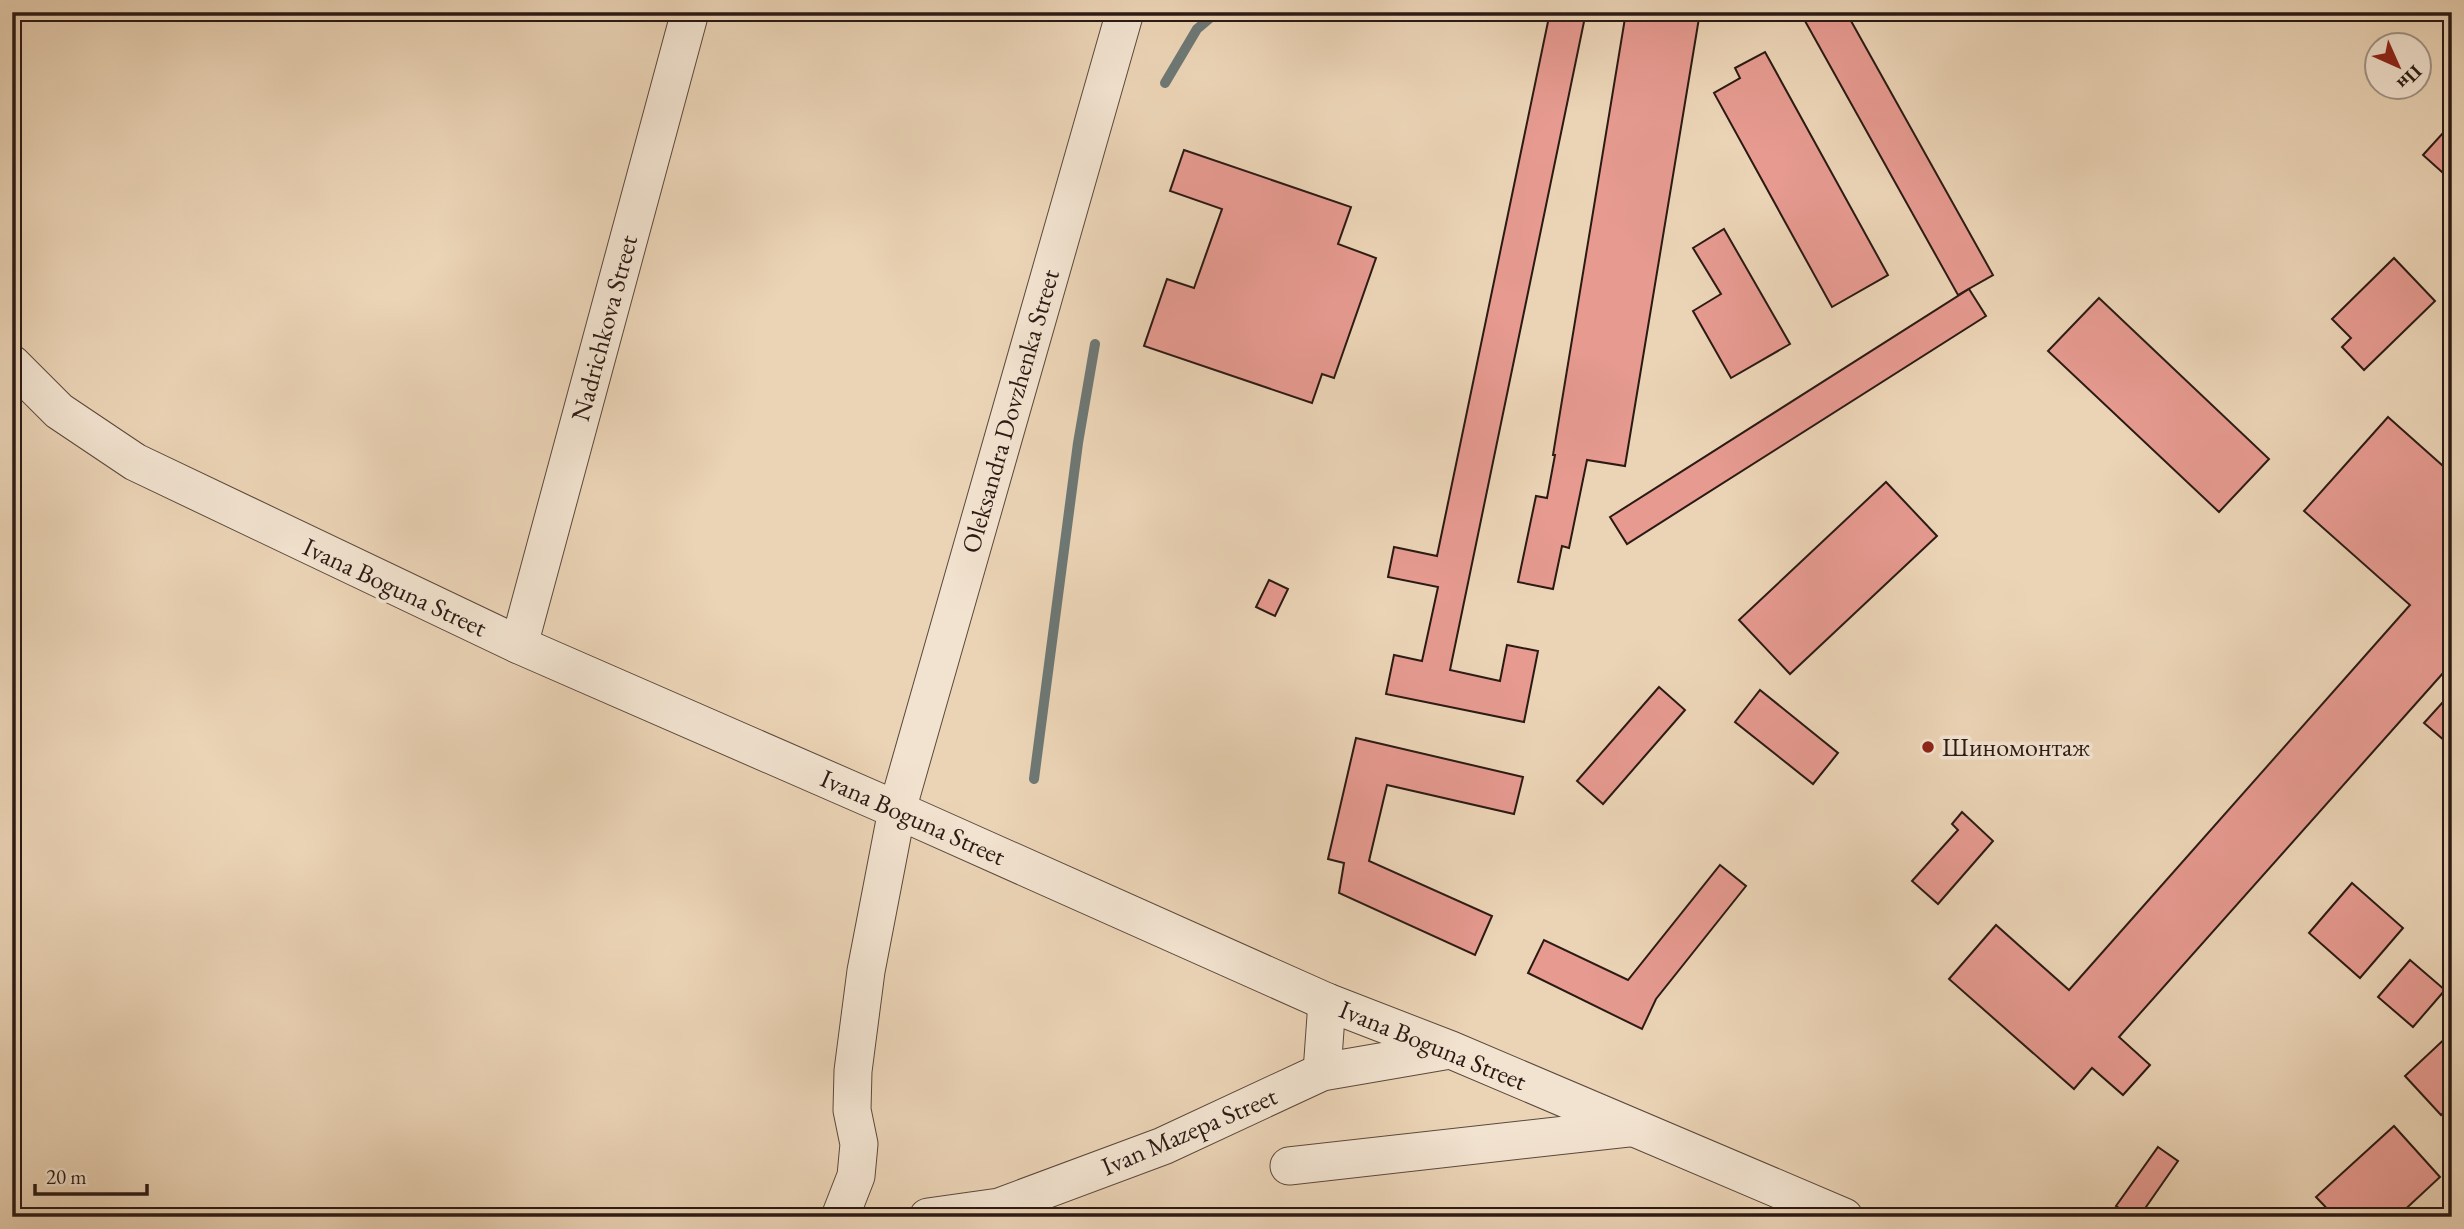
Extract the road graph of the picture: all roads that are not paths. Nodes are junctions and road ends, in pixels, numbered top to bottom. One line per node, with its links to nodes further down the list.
1 (690, 12): 4 (street, Nadrichkova Street)
2 (1125, 12): 5 (street, Oleksandra Dovzhenka Street)
3 (12, 364): 4 (street, Ivana Boguna Street)
4 (519, 645): 5 (street, Ivana Boguna Street)
5 (897, 810): 6 (street, Ivana Boguna Street); 11 (street, Oleksandra Dovzhenka Street)
6 (1327, 1002): 7 (street, Ivana Boguna Street); 8 (street)
7 (1451, 1050): 8 (street, Ivan Mazepa Street); 9 (street, Ivana Boguna Street)
8 (1322, 1072): 12 (street, Ivan Mazepa Street)
9 (1633, 1127): 10 (street); 13 (street, Ivana Boguna Street)
10 (1289, 1166)
11 (840, 1217)
12 (928, 1217)
13 (1844, 1217)

